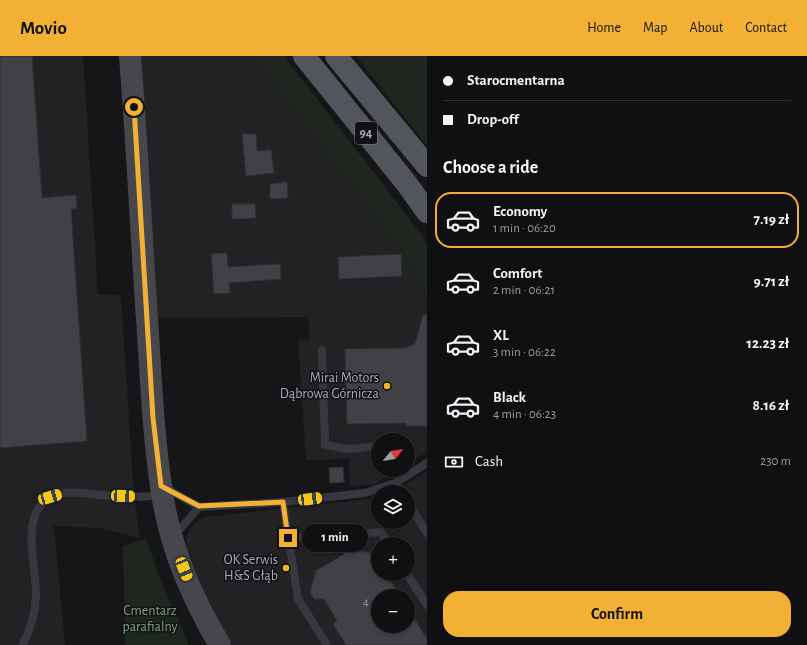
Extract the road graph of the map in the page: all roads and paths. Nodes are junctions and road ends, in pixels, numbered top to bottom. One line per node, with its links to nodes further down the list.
1 (130, 56): 12 (street)
2 (304, 56): 5 (main road, 94)
3 (336, 56): 4 (main road, 94)
4 (427, 166)
5 (427, 212)
6 (322, 350): 7 (lane)
7 (371, 447)
8 (427, 463): 9 (lane)
9 (415, 470)
10 (404, 477): 11 (lane)
11 (395, 483): 13 (lane)
12 (162, 490): 14 (lane); 17 (street); 22 (lane)
13 (283, 502): 14 (lane); 19 (lane)
14 (199, 506): 17 (lane)
15 (415, 514): 16 (lane)
16 (427, 533)
17 (173, 537): 23 (street)
18 (384, 537): 19 (lane)
19 (288, 538): 24 (lane)
20 (412, 581): 21 (lane)
21 (427, 605)
22 (22, 645)
23 (220, 645)
24 (327, 645)

